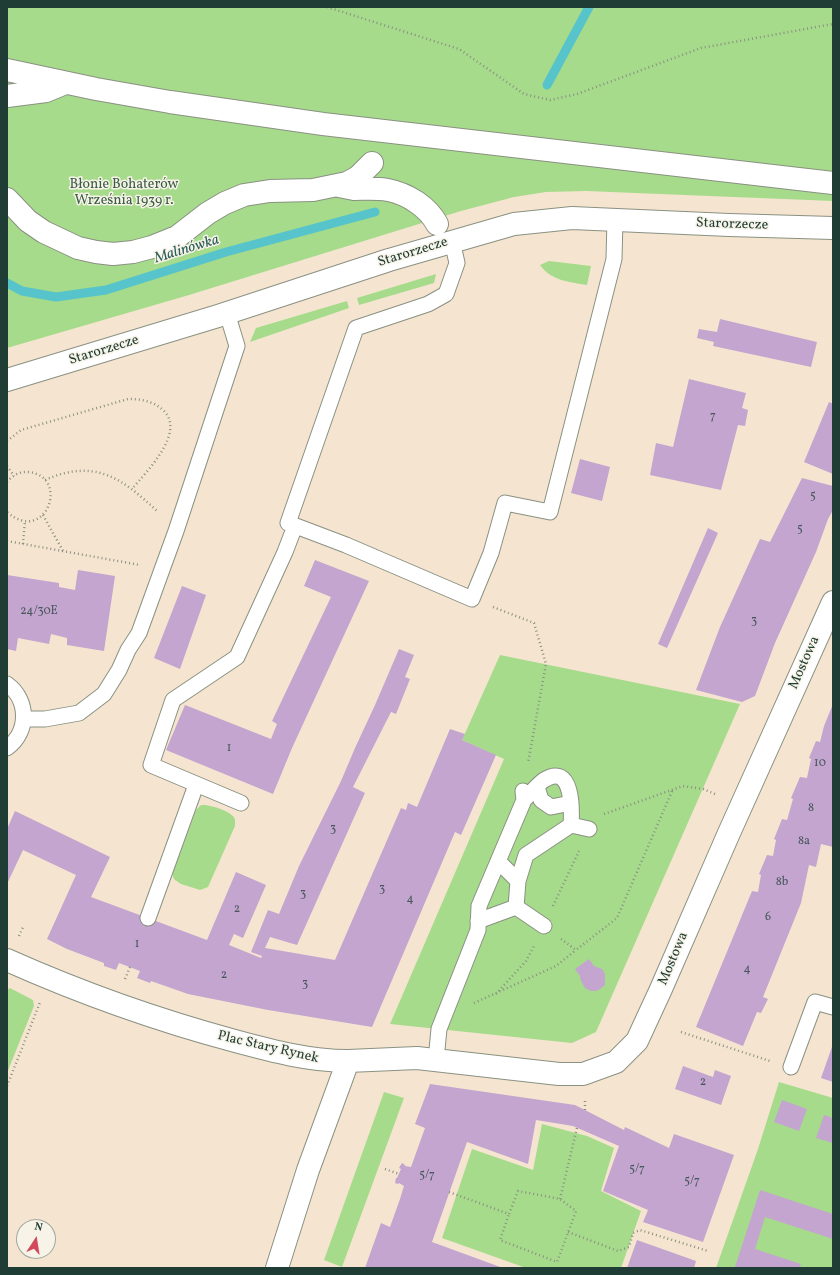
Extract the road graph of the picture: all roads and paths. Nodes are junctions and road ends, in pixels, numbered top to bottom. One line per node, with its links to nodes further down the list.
1 (328, 7): 2 (path)
2 (833, 24)
3 (7, 70): 4 (street)
4 (64, 83): 5 (street); 7 (street)
5 (7, 96)
6 (372, 163): 8 (street)
7 (833, 183)
8 (336, 185): 9 (street); 11 (street)
9 (7, 199)
10 (615, 219): 12 (street, Starorzecze); 13 (street, Starorzecze); 31 (lane)
11 (437, 224)
12 (833, 228)
13 (452, 241): 14 (street, Starorzecze); 25 (lane)
14 (227, 313): 15 (street, Starorzecze); 26 (lane)
15 (7, 380)
16 (7, 441): 21 (path)
17 (7, 466): 18 (path)
18 (14, 476): 19 (path); 20 (path)
19 (45, 480): 21 (path); 23 (path)
20 (7, 482)
21 (132, 489): 26 (path)
22 (7, 512): 24 (path)
23 (43, 515): 24 (path); 29 (path)
24 (25, 521): 28 (path)
25 (295, 526): 31 (lane); 36 (lane)
26 (177, 528): 30 (lane)
27 (7, 541): 28 (path)
28 (23, 544): 29 (path)
29 (63, 550): 30 (path)
30 (162, 569): 34 (lane)
31 (472, 599): 38 (path)
32 (833, 602): 59 (street, Mostowa)
33 (7, 684): 34 (lane)
34 (24, 719): 35 (lane)
35 (7, 748)
36 (196, 785): 41 (lane); 47 (lane)
37 (673, 789): 39 (path); 43 (path); 50 (path)
38 (528, 792): 40 (lane); 40 (lane); 44 (lane)
39 (715, 794)
40 (571, 803): 42 (lane)
41 (241, 804)
42 (571, 825): 43 (lane); 45 (lane)
43 (589, 829): 49 (path)
44 (498, 861): 45 (lane); 48 (lane)
45 (518, 881): 46 (lane)
46 (516, 908): 48 (lane); 49 (lane)
47 (148, 918)
48 (478, 921): 57 (lane)
49 (544, 926): 50 (path); 54 (path)
50 (576, 950): 54 (path)
51 (7, 960): 60 (street, Plac Stary Rynek)
52 (130, 967): 53 (path)
53 (124, 981)
54 (496, 994): 57 (path)
55 (37, 997): 62 (path)
56 (833, 1007): 61 (lane)
57 (445, 1015): 59 (lane)
58 (681, 1032): 61 (path)
59 (436, 1060): 60 (street, Mostowa)
60 (348, 1061): 73 (street)
61 (792, 1067)
62 (7, 1086)
63 (584, 1098): 64 (path)
64 (585, 1110)
65 (577, 1128): 69 (path)
66 (385, 1169): 67 (path)
67 (399, 1174)
68 (450, 1192): 70 (path)
69 (560, 1199): 70 (path); 71 (path)
70 (509, 1214): 71 (path)
71 (568, 1232): 72 (path)
72 (708, 1251)
73 (277, 1268)

